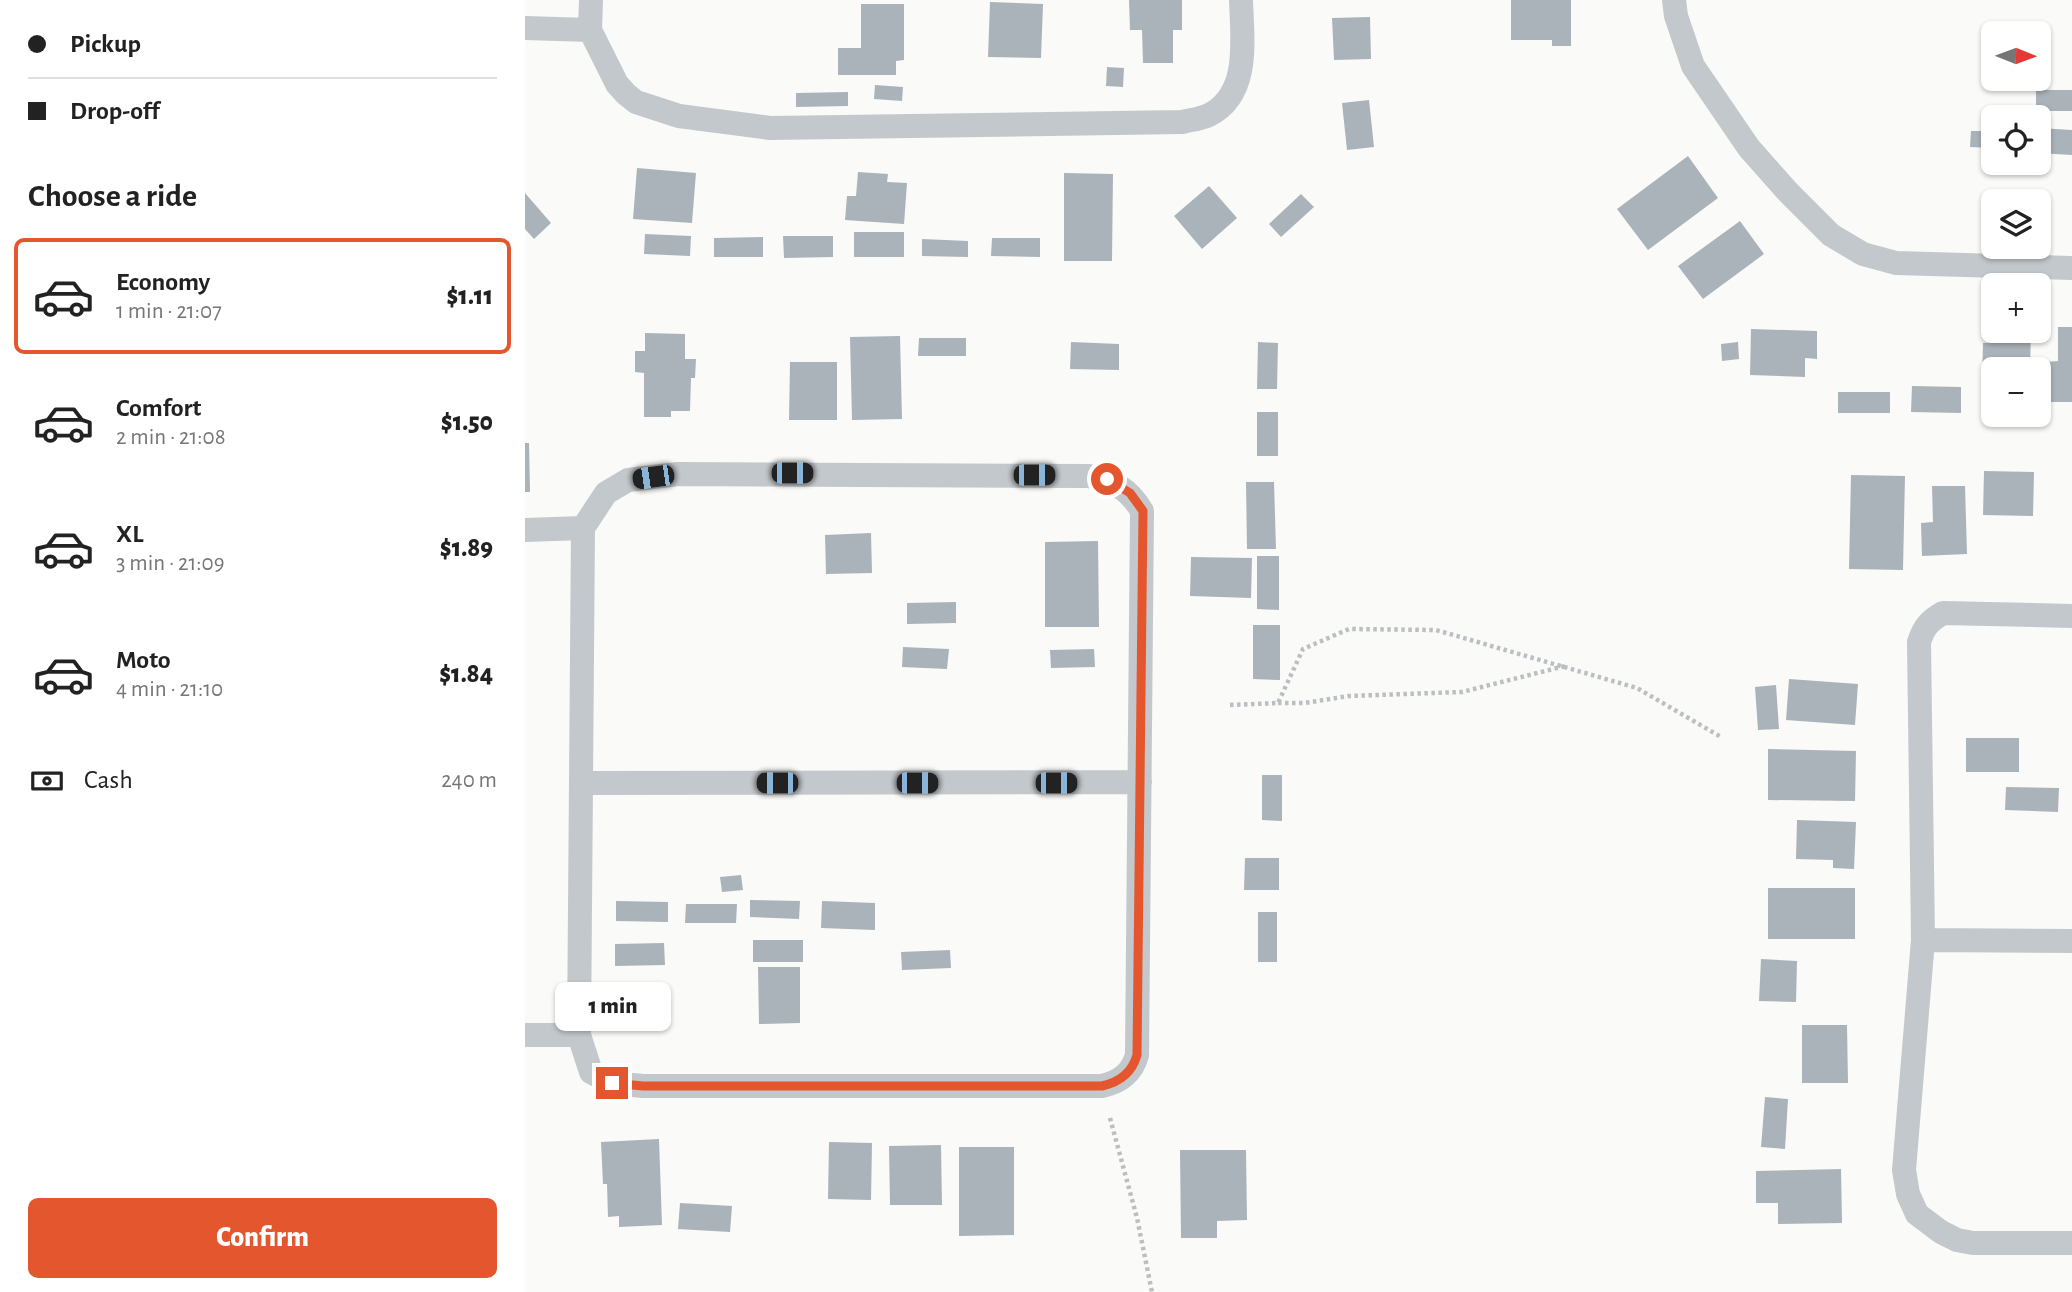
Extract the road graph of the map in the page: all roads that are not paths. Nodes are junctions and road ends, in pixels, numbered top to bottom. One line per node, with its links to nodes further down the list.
1 (591, 0): 5 (street)
2 (1241, 0): 5 (street)
3 (1674, 0): 6 (street)
4 (525, 28): 5 (street)
5 (590, 30)
6 (2072, 268)
7 (583, 528): 8 (street); 10 (street); 11 (street)
8 (525, 530)
9 (2072, 616): 12 (street)
10 (1140, 782): 11 (street); 15 (street)
11 (581, 783): 15 (street)
12 (1923, 940): 13 (street); 16 (street)
13 (2072, 941)
14 (525, 1035): 15 (street)
15 (579, 1035)
16 (2072, 1243)

